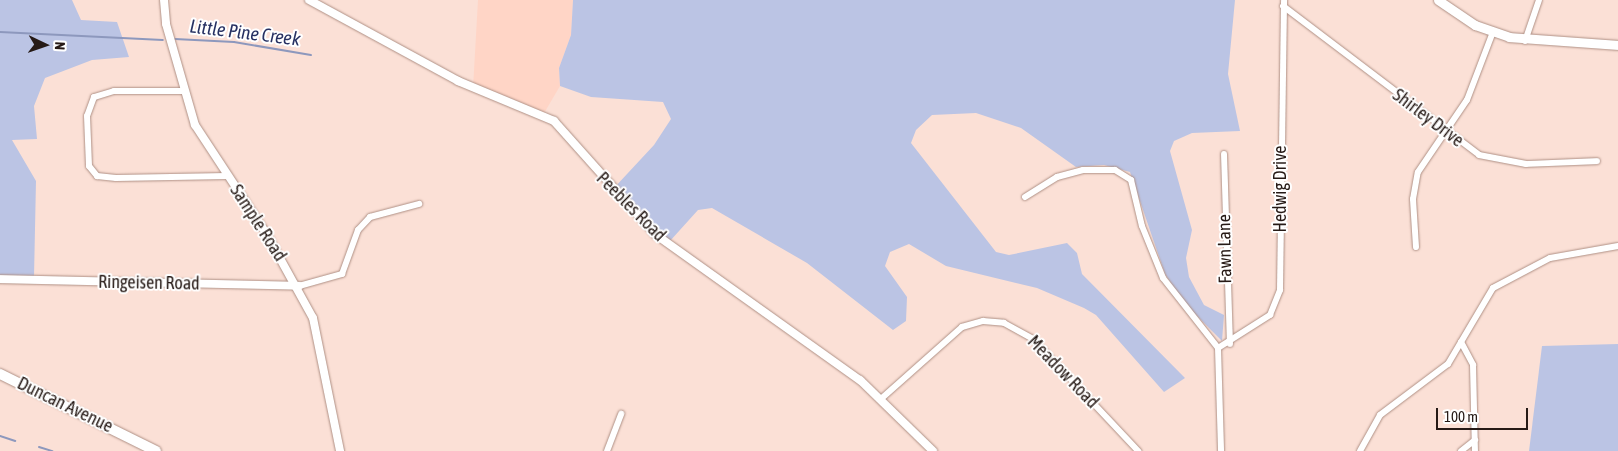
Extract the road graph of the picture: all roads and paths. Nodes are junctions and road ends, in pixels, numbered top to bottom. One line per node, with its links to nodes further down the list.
1 (164, 0): 9 (street, Sample Road)
2 (309, 0): 24 (street, Peebles Road)
3 (1438, 0): 6 (main road)
4 (1539, 0): 7 (street)
5 (1284, 3): 10 (street, Shirley Drive); 21 (street, Hedwig Drive)
6 (1493, 32): 7 (main road); 10 (street)
7 (1525, 40): 8 (main road)
8 (1618, 45)
9 (183, 91): 13 (street, Sample Road); 13 (street)
10 (1445, 133): 12 (street, Shirley Drive); 17 (street)
11 (1224, 154): 21 (street, Fawn Lane)
12 (1597, 161)
13 (227, 176): 19 (street, Sample Road)
14 (1026, 196): 22 (street)
15 (419, 204): 19 (street)
16 (1618, 246): 20 (street)
17 (1416, 247)
18 (0, 279): 19 (street, Ringeisen Road)
19 (298, 286): 28 (street, Sample Road)
20 (1461, 342): 26 (street); 33 (street)
21 (1230, 344): 22 (street, Hedwig Drive)
22 (1218, 348): 32 (street)
23 (0, 374): 27 (main road, Duncan Avenue)
24 (882, 398): 30 (street, Peebles Road); 31 (street, Meadow Road)
25 (621, 414): 29 (street)
26 (1475, 440): 34 (street); 35 (street)
27 (156, 451)
28 (340, 451)
29 (608, 451)
30 (933, 451)
31 (1138, 451)
32 (1222, 451)
33 (1360, 451)
34 (1461, 451)
35 (1475, 451)

